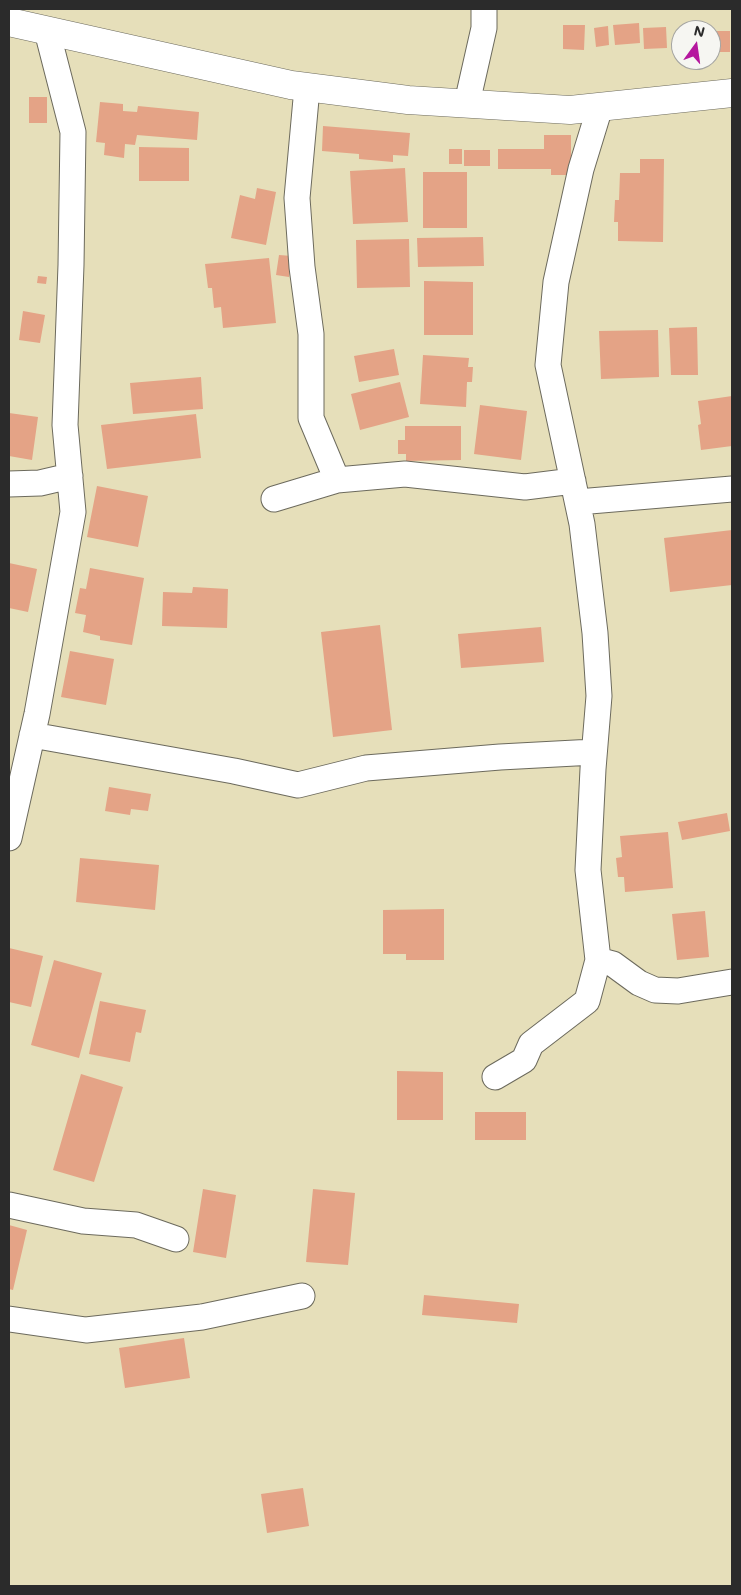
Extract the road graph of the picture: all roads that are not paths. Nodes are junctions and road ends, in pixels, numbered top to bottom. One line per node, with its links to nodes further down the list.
1 (484, 9): 6 (street)
2 (9, 22): 3 (street)
3 (47, 31): 4 (street); 8 (street)
4 (307, 88): 6 (street); 9 (street)
5 (732, 92): 7 (street)
6 (467, 103): 7 (street)
7 (600, 107): 12 (street)
8 (70, 476): 10 (street); 14 (street)
9 (337, 480): 12 (street); 13 (street)
10 (9, 484)
11 (732, 489): 12 (street)
12 (576, 491): 15 (street)
13 (274, 499)
14 (32, 735): 15 (street); 16 (street)
15 (594, 752): 17 (street)
16 (9, 838)
17 (598, 960): 18 (street); 19 (street)
18 (732, 982)
19 (495, 1077)
20 (9, 1205): 21 (street)
21 (176, 1239)
22 (302, 1296): 23 (street)
23 (9, 1320)

